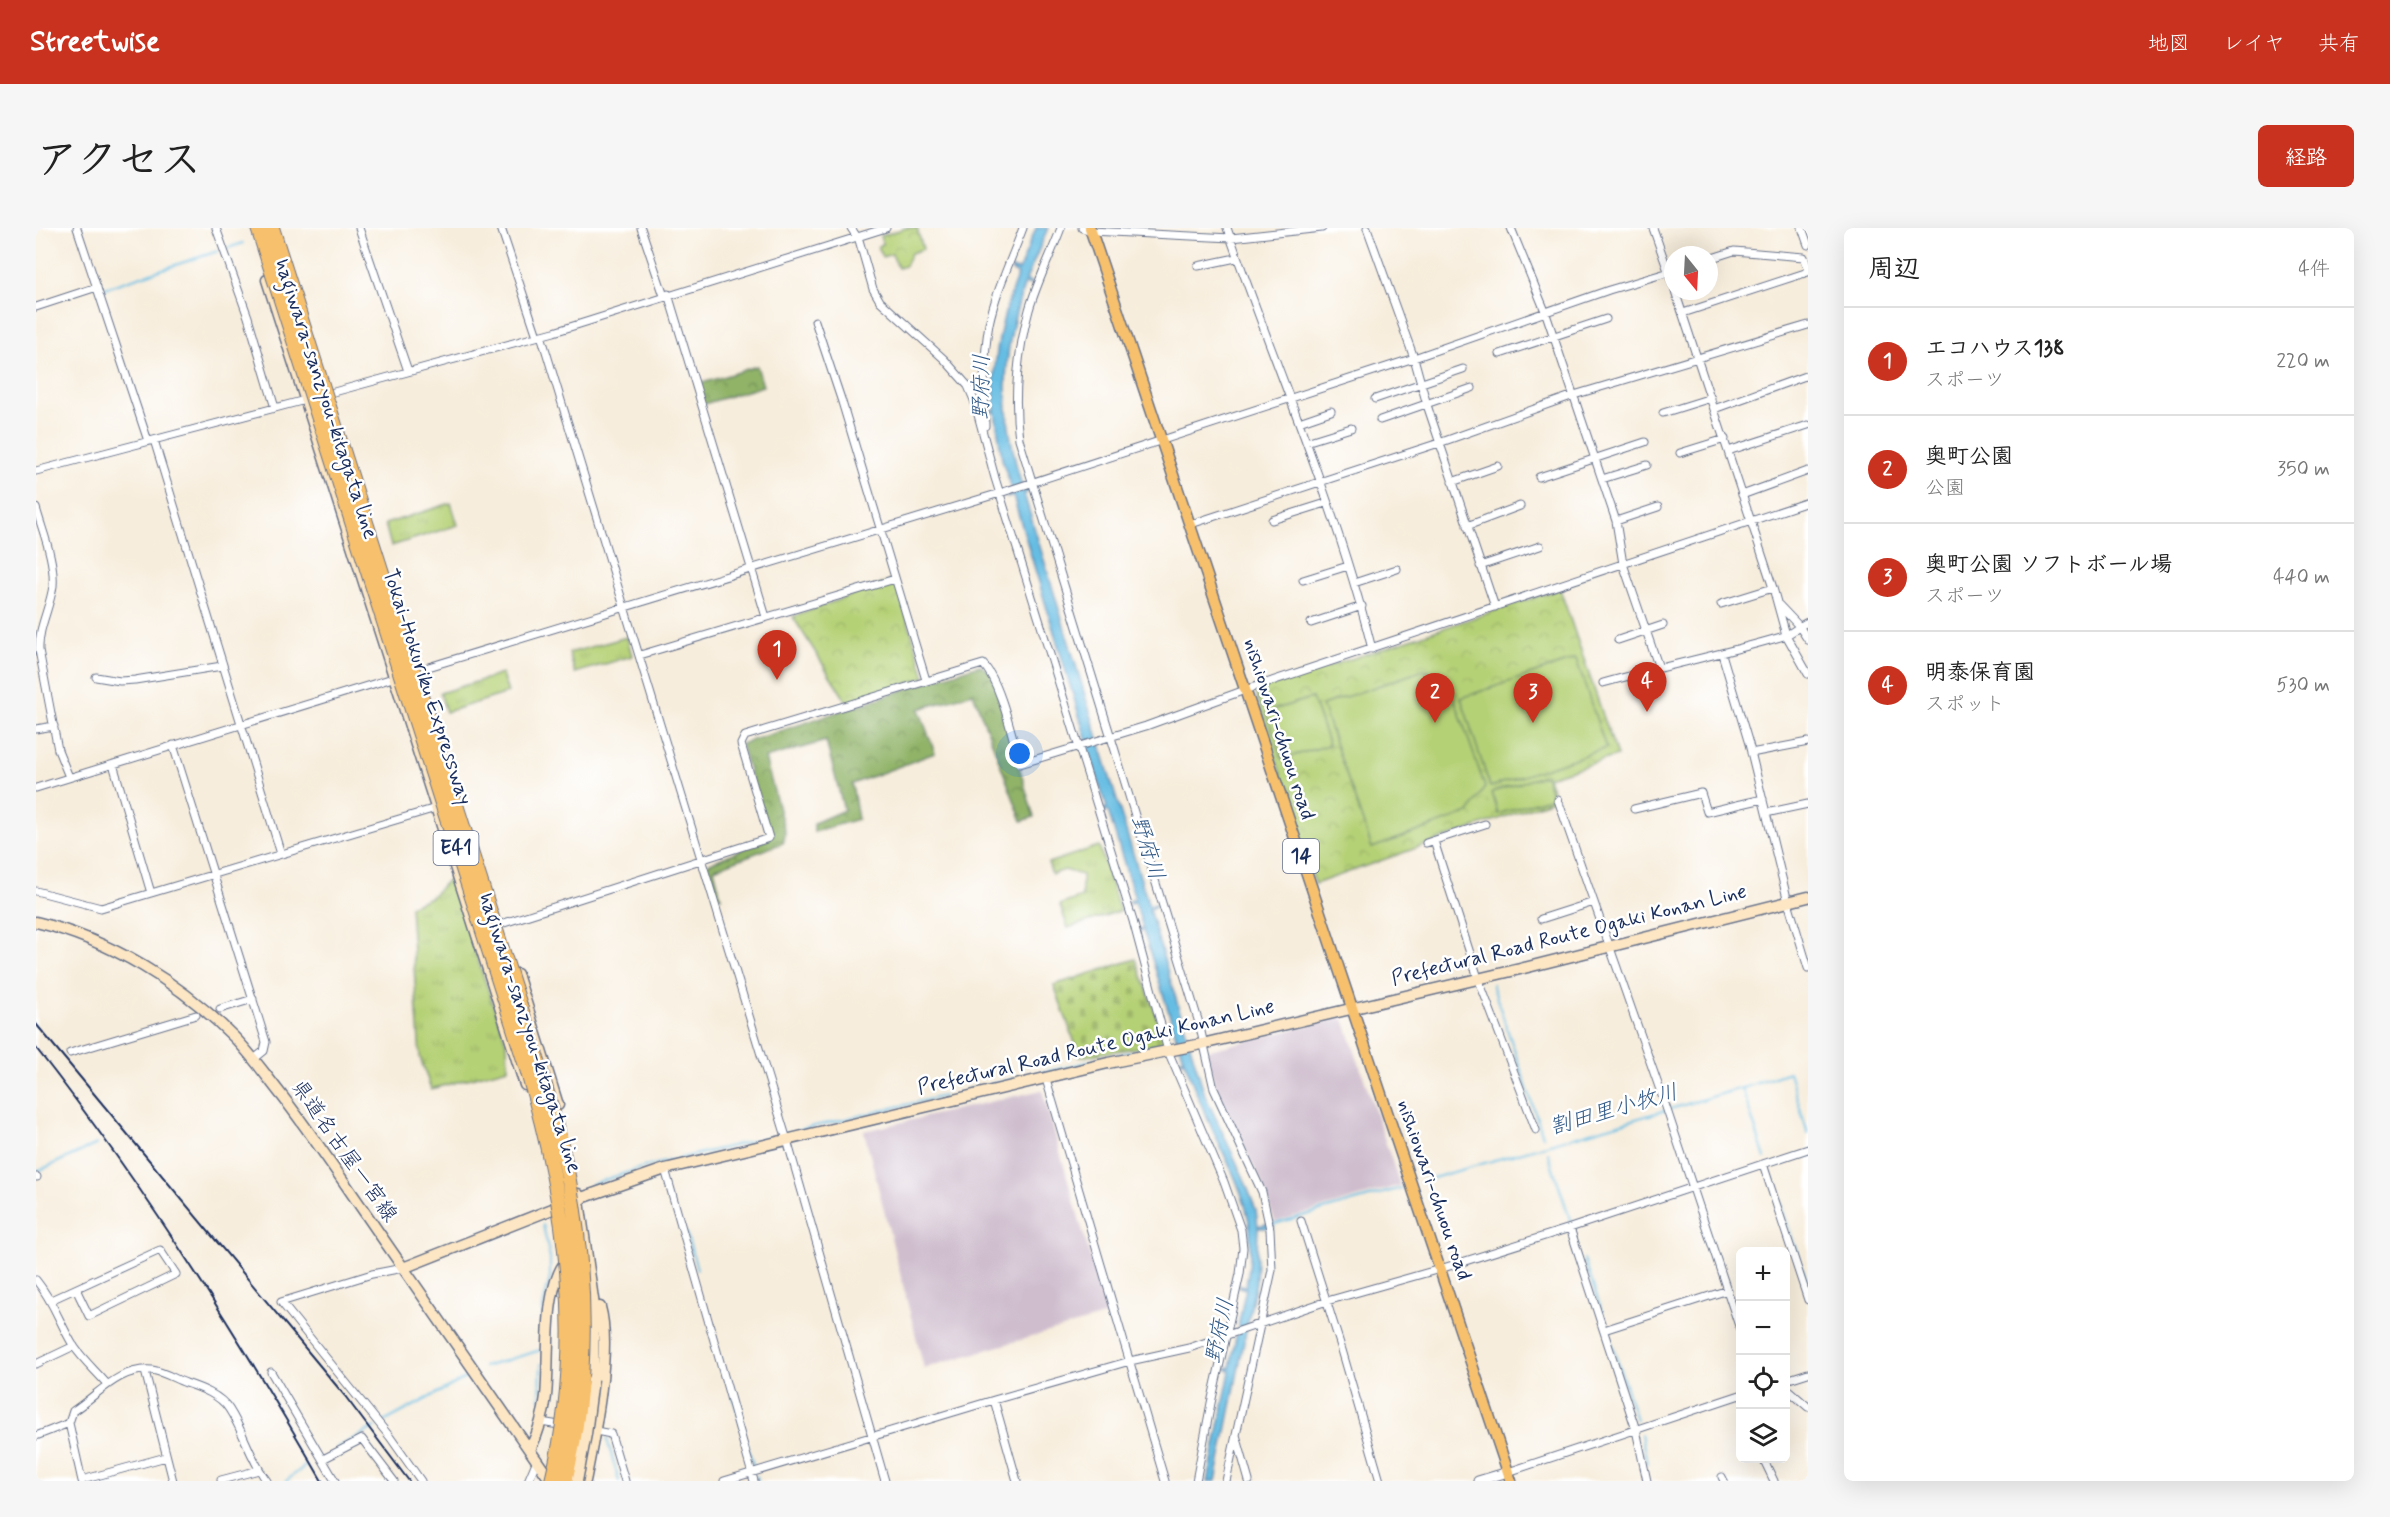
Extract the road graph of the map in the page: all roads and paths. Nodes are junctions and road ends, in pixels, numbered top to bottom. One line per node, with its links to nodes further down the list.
1 (77, 228): 31 (street)
2 (216, 228): 57 (street)
3 (251, 228): 55 (main road, hagiwara-sanzyou-kitagata line)
4 (258, 228): 232 (highway, Tokai-Hokuriku Expressway / E41, bridge)
5 (272, 228): 233 (highway, Tokai-Hokuriku Expressway / E41, bridge)
6 (279, 228): 50 (main road, hagiwara-sanzyou-kitagata line)
7 (359, 228): 46 (street)
8 (501, 228): 40 (street)
9 (641, 228): 32 (street)
10 (852, 228): 21 (street)
11 (886, 228): 21 (street)
12 (1023, 228): 67 (street)
13 (1061, 228): 83 (street)
14 (1227, 228): 22 (street)
15 (1322, 228): 22 (street)
16 (1367, 228): 44 (street)
17 (1511, 228): 35 (street)
18 (1653, 228): 24 (street)
19 (1802, 228): 23 (street)
20 (1088, 229): 22 (street); 68 (main road, nishiowari-chuou road / 14)
21 (856, 237): 32 (street); 67 (street)
22 (1231, 237): 27 (street)
23 (1808, 245)
24 (1664, 255)
25 (1718, 256): 26 (street)
26 (1806, 256): 29 (street)
27 (1236, 258): 28 (street); 52 (street)
28 (1198, 266)
29 (1808, 270): 36 (street)
30 (1664, 274): 35 (street)
31 (97, 287): 34 (street); 66 (street)
32 (666, 295): 40 (street); 101 (street)
33 (1678, 300): 36 (street)
34 (36, 307)
35 (1545, 311): 41 (street); 44 (street)
36 (1683, 313): 43 (street)
37 (1606, 319): 41 (street)
38 (815, 321): 96 (street)
39 (1808, 325): 43 (street)
40 (539, 336): 46 (street); 109 (street)
41 (1553, 336): 42 (street); 51 (street)
42 (1500, 354)
43 (1696, 357): 51 (street); 53 (street)
44 (1413, 358): 48 (street); 52 (street)
45 (1463, 369): 48 (street)
46 (408, 371): 50 (street)
47 (1808, 375): 58 (street)
48 (1421, 384): 54 (street); 56 (street)
49 (1472, 388): 56 (street)
50 (330, 393): 55 (street); 126 (main road, hagiwara-sanzyou-kitagata line)
51 (1574, 395): 70 (street); 74 (street)
52 (1290, 397): 62 (street); 68 (street)
53 (1711, 398): 58 (street); 60 (street)
54 (1375, 399)
55 (305, 400): 57 (street); 129 (main road, hagiwara-sanzyou-kitagata line)
56 (1427, 405): 61 (street); 70 (street)
57 (275, 408): 66 (street)
58 (1714, 409): 65 (street)
59 (1331, 411): 62 (street)
60 (1664, 413)
61 (1380, 420)
62 (1299, 422): 69 (street)
63 (1808, 425): 72 (street)
64 (1351, 428): 69 (street)
65 (1725, 439): 72 (street); 73 (street)
66 (151, 440): 77 (street); 124 (street)
67 (985, 441): 84 (street)
68 (1163, 441): 83 (street); 94 (main road, nishiowari-chuou road / 14)
69 (1306, 442): 81 (street)
70 (1439, 442): 81 (street); 82 (street)
71 (1645, 442): 74 (street)
72 (1728, 451): 85 (street)
73 (1680, 453)
74 (1595, 459): 79 (street); 80 (street)
75 (1647, 465): 80 (street)
76 (1498, 466): 82 (street)
77 (36, 471)
78 (1808, 471): 85 (street)
79 (1539, 477)
80 (1602, 479): 92 (street)
81 (1319, 481): 87 (street); 94 (street)
82 (1452, 482): 95 (street)
83 (1032, 483): 84 (street); 136 (street)
84 (1000, 493): 96 (street); 139 (street)
85 (1742, 495): 93 (street)
86 (1808, 502): 93 (street)
87 (1326, 503): 91 (street); 99 (street)
88 (1520, 506): 95 (street)
89 (1658, 507): 92 (street)
90 (36, 508): 134 (street)
91 (1272, 520)
92 (1616, 521): 98 (street)
93 (1750, 522): 98 (street); 106 (street)
94 (1191, 524): 132 (main road, nishiowari-chuou road / 14)
95 (1467, 525): 100 (street)
96 (880, 528): 101 (street); 103 (street)
97 (1540, 546): 100 (street)
98 (1623, 564): 111 (street); 117 (street)
99 (1348, 566): 104 (street); 105 (street)
100 (1480, 566): 111 (street)
101 (752, 568): 109 (street); 112 (street)
102 (1397, 569): 105 (street)
103 (895, 579): 112 (street); 130 (street)
104 (1303, 580)
105 (1354, 583): 110 (street)
106 (1773, 588): 107 (street); 108 (street)
107 (1721, 604)
108 (1778, 604): 116 (street); 118 (street)
109 (624, 606): 123 (street); 126 (street)
110 (1362, 606): 114 (street); 121 (street)
111 (1495, 607): 121 (street)
112 (766, 617): 123 (street)
113 (1808, 622): 116 (street)
114 (1311, 623)
115 (1663, 625): 117 (street)
116 (1799, 626): 118 (street); 120 (street)
117 (1645, 631): 119 (street); 125 (street)
118 (1786, 635): 122 (street); 127 (street)
119 (1618, 640)
120 (1808, 640)
121 (1372, 649): 132 (street)
122 (1722, 654): 125 (street); 140 (street)
123 (640, 655): 152 (street)
124 (222, 666): 128 (street); 133 (street)
125 (1659, 668): 131 (street)
126 (419, 670): 129 (street); 161 (main road, hagiwara-sanzyou-kitagata line)
127 (1808, 674)
128 (96, 677)
129 (394, 677): 133 (street); 147 (main road, hagiwara-sanzyou-kitagata line)
130 (926, 680): 139 (street); 152 (street)
131 (1603, 682)
132 (1245, 690): 136 (street); 166 (main road, nishiowari-chuou road / 14)
133 (240, 725): 138 (street); 151 (street)
134 (54, 726): 135 (street); 142 (street)
135 (36, 729)
136 (1111, 737): 139 (street); 169 (street)
137 (1808, 742): 140 (street)
138 (173, 746): 141 (street); 153 (street)
139 (1078, 748): 170 (street)
140 (1751, 753): 144 (street)
141 (113, 764): 142 (street); 155 (street)
142 (69, 777): 143 (street)
143 (36, 788)
144 (1763, 799): 148 (street); 149 (street)
145 (1558, 800): 157 (street)
146 (1808, 804): 149 (street)
147 (436, 808): 151 (street); 180 (main road, hagiwara-sanzyou-kitagata line)
148 (1634, 809)
149 (1766, 813): 158 (street)
150 (1485, 824): 164 (street)
151 (281, 854): 153 (street)
152 (702, 860): 161 (street); 175 (street)
153 (214, 874): 155 (street); 165 (street)
154 (36, 891): 155 (street)
155 (151, 893)
156 (1808, 897): 158 (main road, Prefectural Road Route Ogaki Konan Line)
157 (1594, 902): 159 (street); 162 (street)
158 (1788, 902): 162 (main road, Prefectural Road Route Ogaki Konan Line); 163 (street)
159 (1541, 919)
160 (36, 922): 172 (main road, 県道名古屋一宮線)
161 (501, 924): 180 (main road, hagiwara-sanzyou-kitagata line)
162 (1610, 948): 164 (main road, Prefectural Road Route Ogaki Konan Line); 179 (street)
163 (1808, 968)
164 (1478, 978): 166 (main road, Prefectural Road Route Ogaki Konan Line); 174 (street)
165 (253, 999): 167 (street); 172 (street)
166 (1351, 1008): 169 (main road, Prefectural Road Route Ogaki Konan Line); 185 (main road, nishiowari-chuou road / 14)
167 (219, 1009)
168 (196, 1015): 171 (street)
169 (1202, 1044): 170 (main road, Prefectural Road Route Ogaki Konan Line); 194 (street)
170 (1168, 1051): 173 (main road, Prefectural Road Route Ogaki Konan Line); 196 (street)
171 (69, 1053)
172 (254, 1059): 184 (main road, 県道名古屋一宮線)
173 (1046, 1079): 175 (main road, Prefectural Road Route Ogaki Konan Line); 198 (street)
174 (1536, 1130)
175 (786, 1140): 178 (main road, Prefectural Road Route Ogaki Konan Line); 214 (street)
176 (1808, 1149): 177 (street)
177 (1763, 1164): 179 (street); 191 (street)
178 (665, 1169): 180 (main road, Prefectural Road Route Ogaki Konan Line); 223 (street)
179 (1692, 1187): 182 (street); 189 (street)
180 (574, 1200): 183 (main road, hagiwara-sanzyou-kitagata line); 184 (main road, Prefectural Road Route Ogaki Konan Line)
181 (1300, 1221): 192 (street)
182 (1570, 1228): 185 (street); 195 (street)
183 (587, 1244): 187 (main road, hagiwara-sanzyou-kitagata line); 209 (main road)
184 (403, 1268): 216 (main road, 県道名古屋一宮線); 230 (street)
185 (1440, 1269): 192 (street); 222 (main road, nishiowari-chuou road / 14)
186 (36, 1280): 190 (street)
187 (592, 1284): 212 (main road); 234 (main road, hagiwara-sanzyou-kitagata line, bridge)
188 (76, 1289): 188 (street); 190 (street)
189 (1728, 1290): 193 (street); 195 (street)
190 (51, 1300): 197 (street)
191 (1808, 1300)
192 (1327, 1301): 194 (street); 244 (street)
193 (1736, 1316)
194 (1261, 1324): 196 (street); 213 (street)
195 (1604, 1330): 211 (street)
196 (1226, 1335): 198 (street); 241 (street)
197 (74, 1346): 199 (street); 204 (street)
198 (1130, 1361): 207 (street); 240 (street)
199 (36, 1364)
200 (145, 1371): 204 (street); 217 (street); 221 (street)
201 (271, 1372): 218 (street)
202 (1808, 1373): 203 (street)
203 (1790, 1378)
204 (107, 1384): 210 (street)
205 (1790, 1392): 208 (street)
206 (1736, 1396): 211 (street)
207 (994, 1400): 214 (street); 239 (street)
208 (1808, 1407)
209 (541, 1422): 212 (street); 216 (main road)
210 (69, 1423): 215 (street); 225 (street)
211 (1636, 1430): 222 (street); 246 (street)
212 (595, 1431): 235 (main road); 236 (street)
213 (1235, 1434): 242 (street); 243 (street)
214 (872, 1435): 223 (street); 238 (street)
215 (36, 1436)
216 (530, 1450): 219 (main road, 県道名古屋一宮線)
217 (166, 1457): 225 (street); 226 (street)
218 (323, 1459): 228 (street); 229 (street)
219 (537, 1460): 231 (street); 232 (main road, 県道名古屋一宮線)
220 (1765, 1463): 247 (street)
221 (259, 1470): 224 (street); 227 (street)
222 (1510, 1476): 245 (street)
223 (753, 1477): 237 (street)
224 (221, 1480)
225 (82, 1481)
226 (173, 1481)
227 (267, 1481)
228 (335, 1481)
229 (394, 1481)
230 (421, 1481)
231 (528, 1481)
232 (552, 1481)
233 (565, 1481)
234 (577, 1481)
235 (585, 1481)
236 (625, 1481)
237 (724, 1481)
238 (885, 1481)
239 (1017, 1481)
240 (1165, 1481)
241 (1196, 1481)
242 (1226, 1481)
243 (1250, 1481)
244 (1380, 1481)
245 (1478, 1481)
246 (1647, 1481)
247 (1774, 1481)

